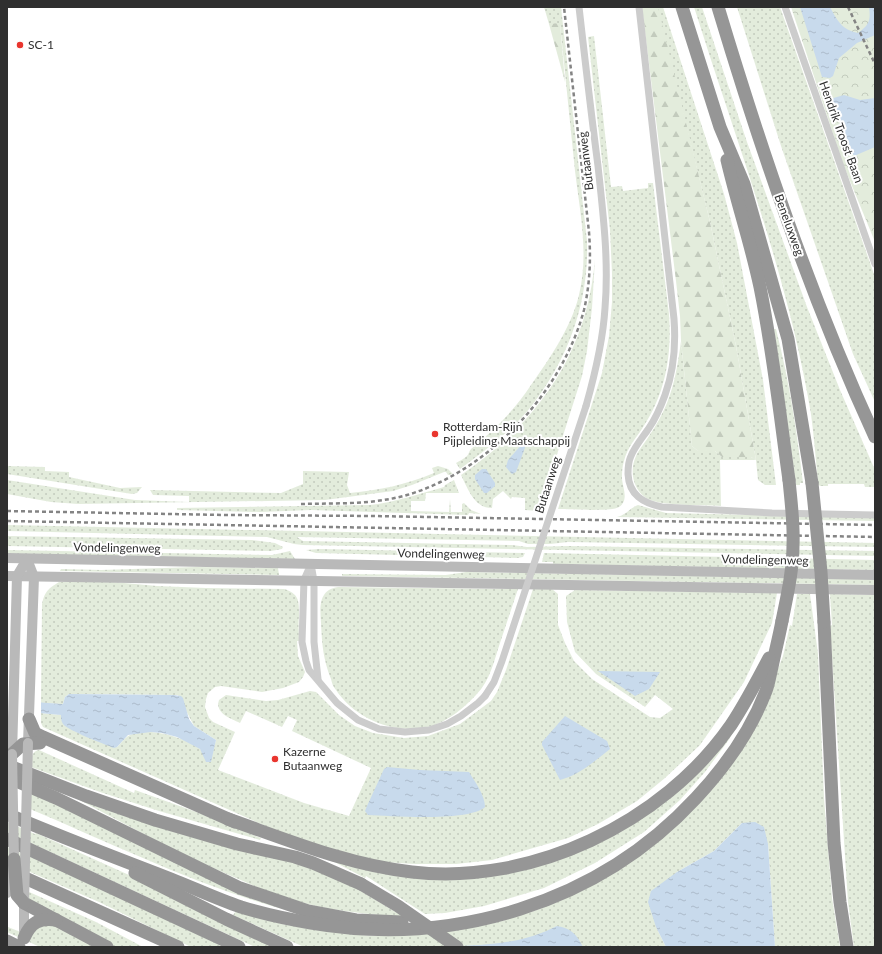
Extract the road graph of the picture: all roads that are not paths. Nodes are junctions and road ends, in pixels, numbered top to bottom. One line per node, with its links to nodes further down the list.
1 (579, 7): 19 (street, Butaanweg, bridge)
2 (639, 7): 9 (street)
3 (682, 7): 6 (highway)
4 (718, 7): 8 (highway, Beneluxweg)
5 (785, 7): 7 (street, Hendrik Troost Baan)
6 (720, 127): 18 (highway, bridge); 45 (highway, bridge)
7 (875, 264)
8 (875, 437)
9 (875, 515)
10 (7, 558): 11 (main road, Vondelingenweg)
11 (27, 559): 12 (main road, Vondelingenweg); 14 (main road); 15 (main road)
12 (311, 564): 13 (main road, Vondelingenweg); 16 (street, Butaanweg)
13 (875, 575)
14 (12, 576): 15 (main road); 23 (main road)
15 (34, 577): 16 (main road); 20 (main road)
16 (309, 580): 17 (main road); 19 (street, Butaanweg); 19 (street, Butaanweg)
17 (875, 590)
18 (777, 644): 26 (highway); 34 (highway)
19 (318, 679)
20 (29, 719): 21 (main road); 22 (highway)
21 (28, 743): 22 (highway); 23 (highway); 32 (main road, bridge)
22 (56, 743): 26 (highway)
23 (10, 759): 29 (main road, bridge); 30 (highway)
24 (7, 777): 34 (highway)
25 (7, 814): 28 (highway)
26 (228, 819): 30 (highway)
27 (7, 839): 42 (highway)
28 (69, 840): 36 (highway); 43 (highway)
29 (10, 864): 31 (main road, bridge); 32 (highway, bridge); 33 (highway)
30 (355, 881): 36 (highway, bridge)
31 (7, 893)
32 (24, 903): 35 (highway); 38 (main road)
33 (103, 914): 40 (highway); 41 (highway)
34 (490, 918): 36 (highway)
35 (57, 920): 38 (highway); 39 (highway)
36 (430, 927): 44 (highway, bridge)
37 (7, 941): 38 (highway)
38 (22, 944)
39 (107, 947)
40 (157, 947)
41 (178, 947)
42 (239, 947)
43 (287, 947)
44 (457, 947)
45 (847, 947)

